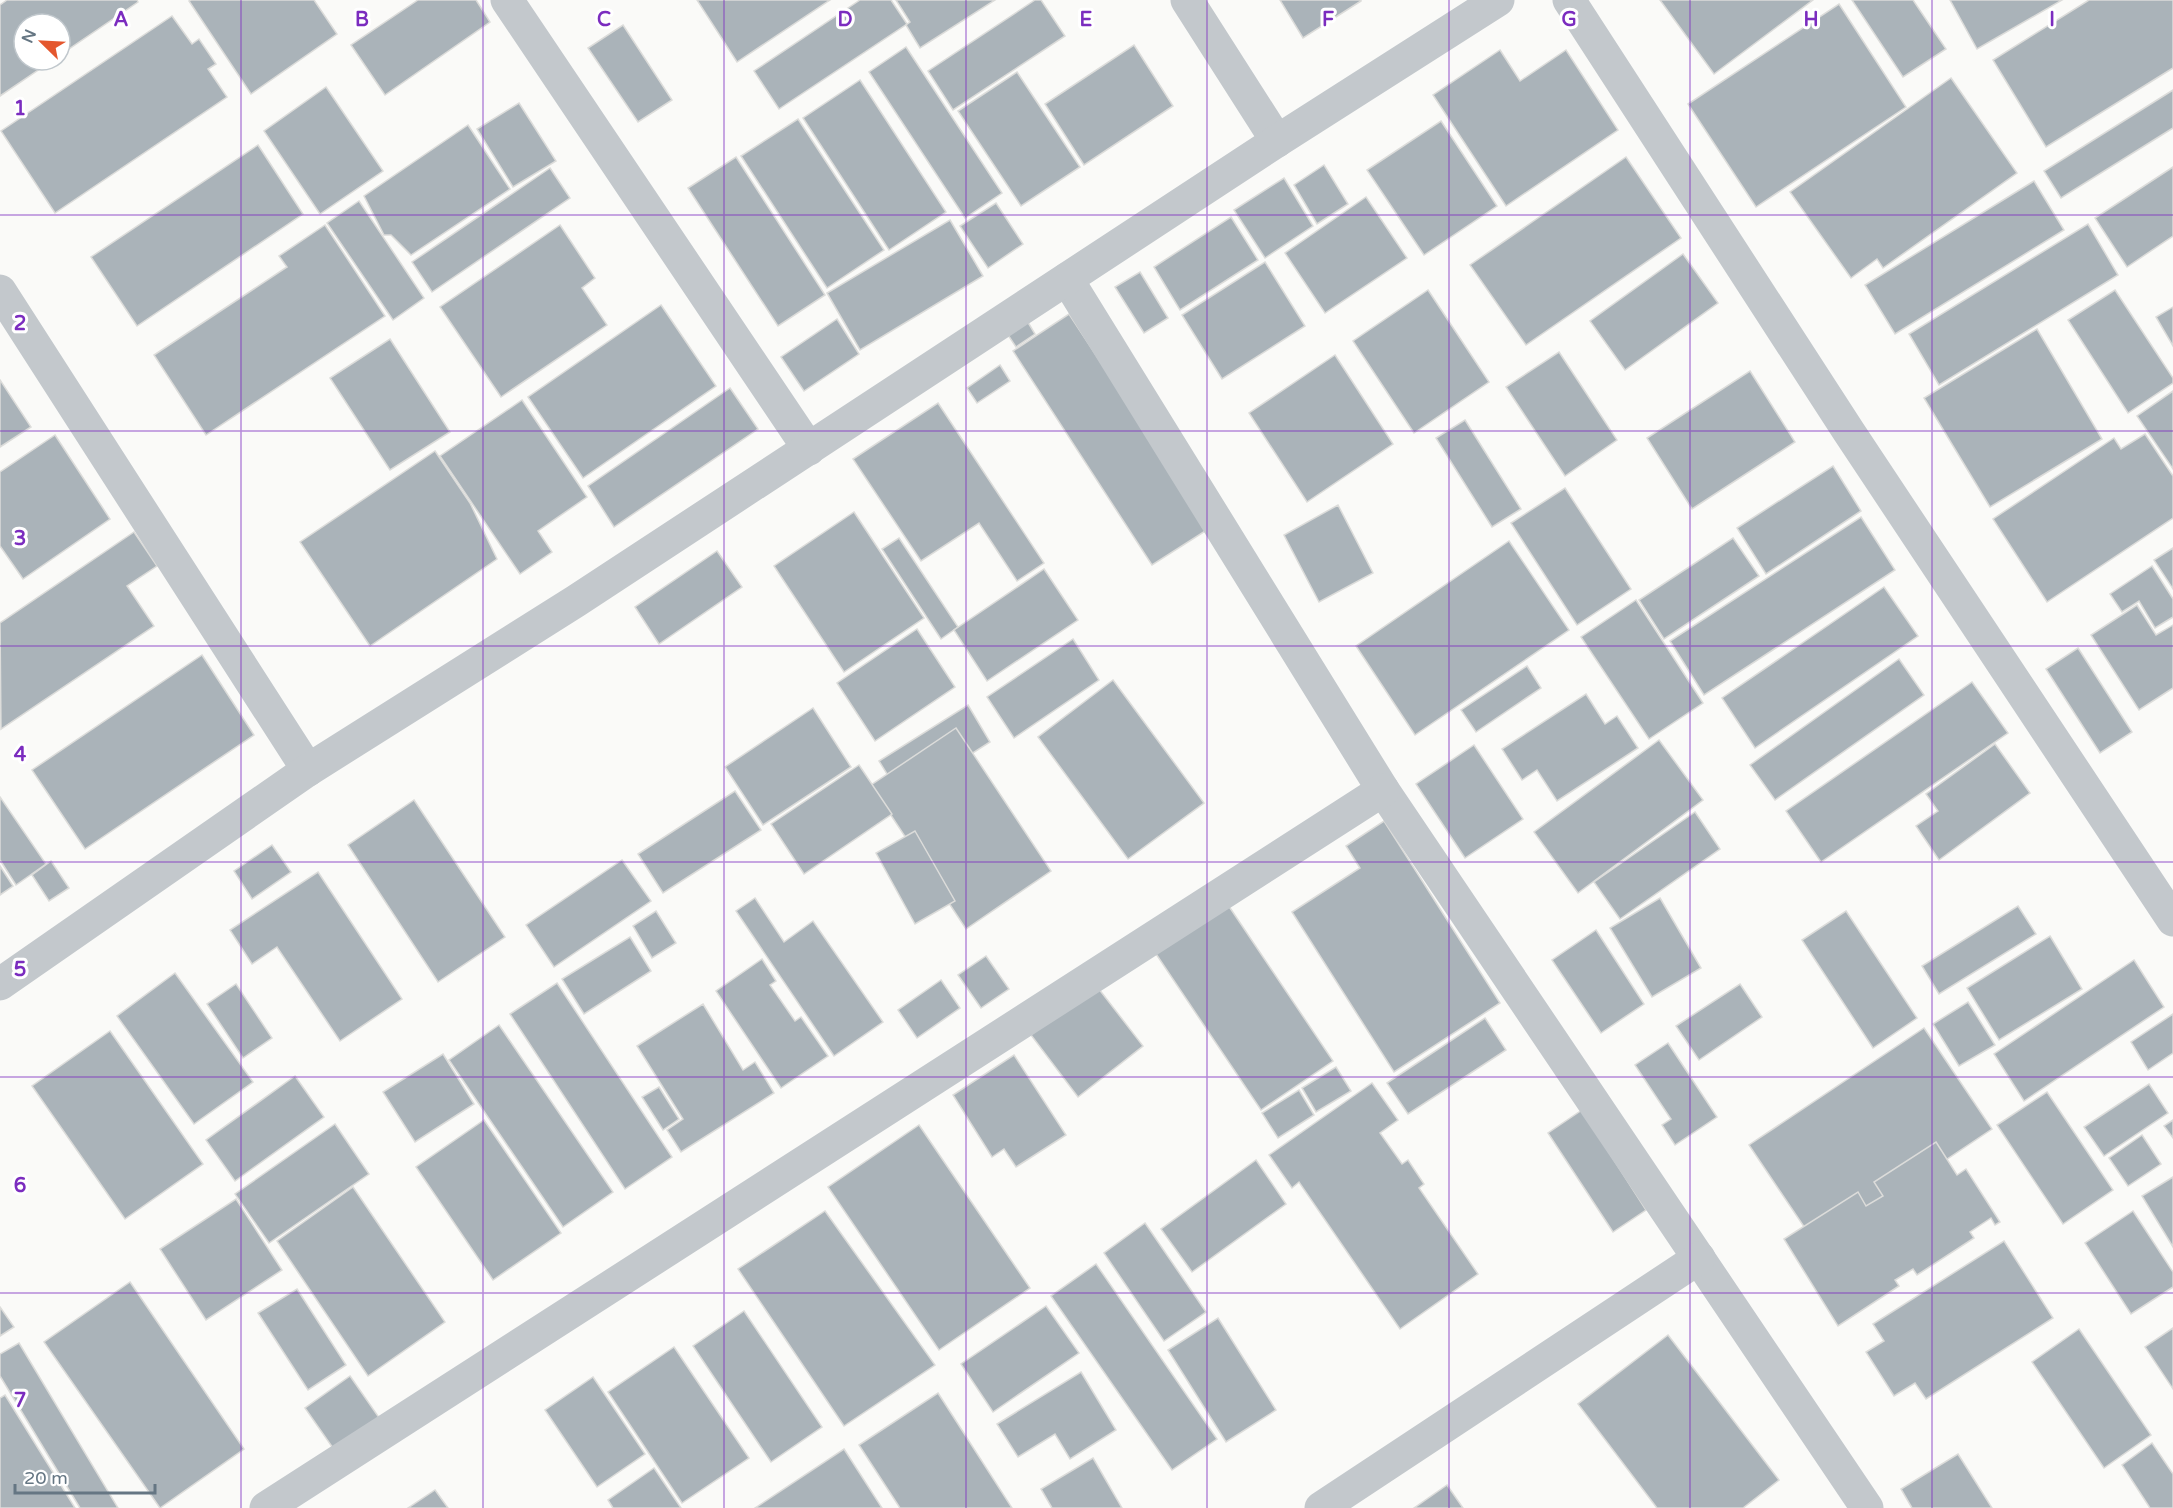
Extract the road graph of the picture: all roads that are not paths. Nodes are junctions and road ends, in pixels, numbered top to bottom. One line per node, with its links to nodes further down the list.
1 (507, 0): 8 (street)
2 (1187, 0): 5 (street)
3 (1498, 0): 5 (street)
4 (1569, 0): 11 (street)
5 (1277, 141): 6 (street)
6 (1067, 279): 8 (street); 10 (street)
7 (0, 291): 9 (street)
8 (809, 449): 9 (street)
9 (308, 770): 12 (street)
10 (1383, 790): 13 (street); 14 (street)
11 (2173, 921)
12 (0, 984)
13 (1699, 1258): 15 (street); 16 (street)
14 (266, 1508)
15 (1321, 1508)
16 (1867, 1508)

